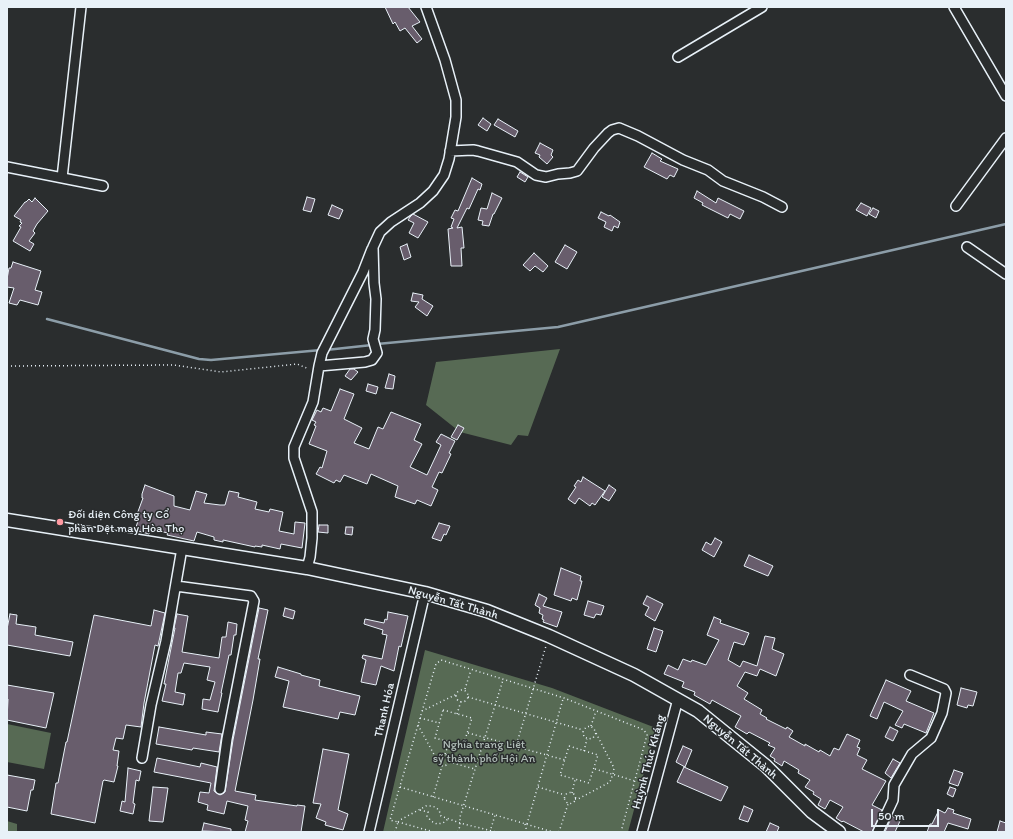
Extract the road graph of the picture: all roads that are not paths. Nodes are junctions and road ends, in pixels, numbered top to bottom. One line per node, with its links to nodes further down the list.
1 (81, 7): 10 (street)
2 (426, 7): 8 (street)
3 (762, 7): 5 (street)
4 (954, 7): 6 (street)
5 (678, 57)
6 (1006, 96)
7 (1006, 138): 12 (street)
8 (450, 151): 13 (street); 14 (street)
9 (7, 167): 10 (street)
10 (62, 178): 11 (street)
11 (103, 186)
12 (956, 206)
13 (782, 207)
14 (373, 247): 17 (street); 17 (street)
15 (968, 247): 16 (street)
16 (1006, 274)
17 (318, 369): 20 (street)
18 (7, 520): 19 (main road, Nguyễn Tất Thành)
19 (182, 548): 20 (main road, Nguyễn Tất Thành); 21 (street)
20 (307, 568): 22 (main road, Nguyễn Tất Thành)
21 (176, 586): 25 (street); 26 (street)
22 (425, 593): 24 (main road, Nguyễn Tất Thành); 27 (street, Thanh Hóa)
23 (910, 675): 30 (street)
24 (678, 699): 28 (street, Huỳnh Thúc Kháng); 29 (main road, Nguyễn Tất Thành)
25 (142, 758)
26 (220, 789)
27 (369, 832)
28 (642, 832)
29 (839, 832)
30 (878, 832)

